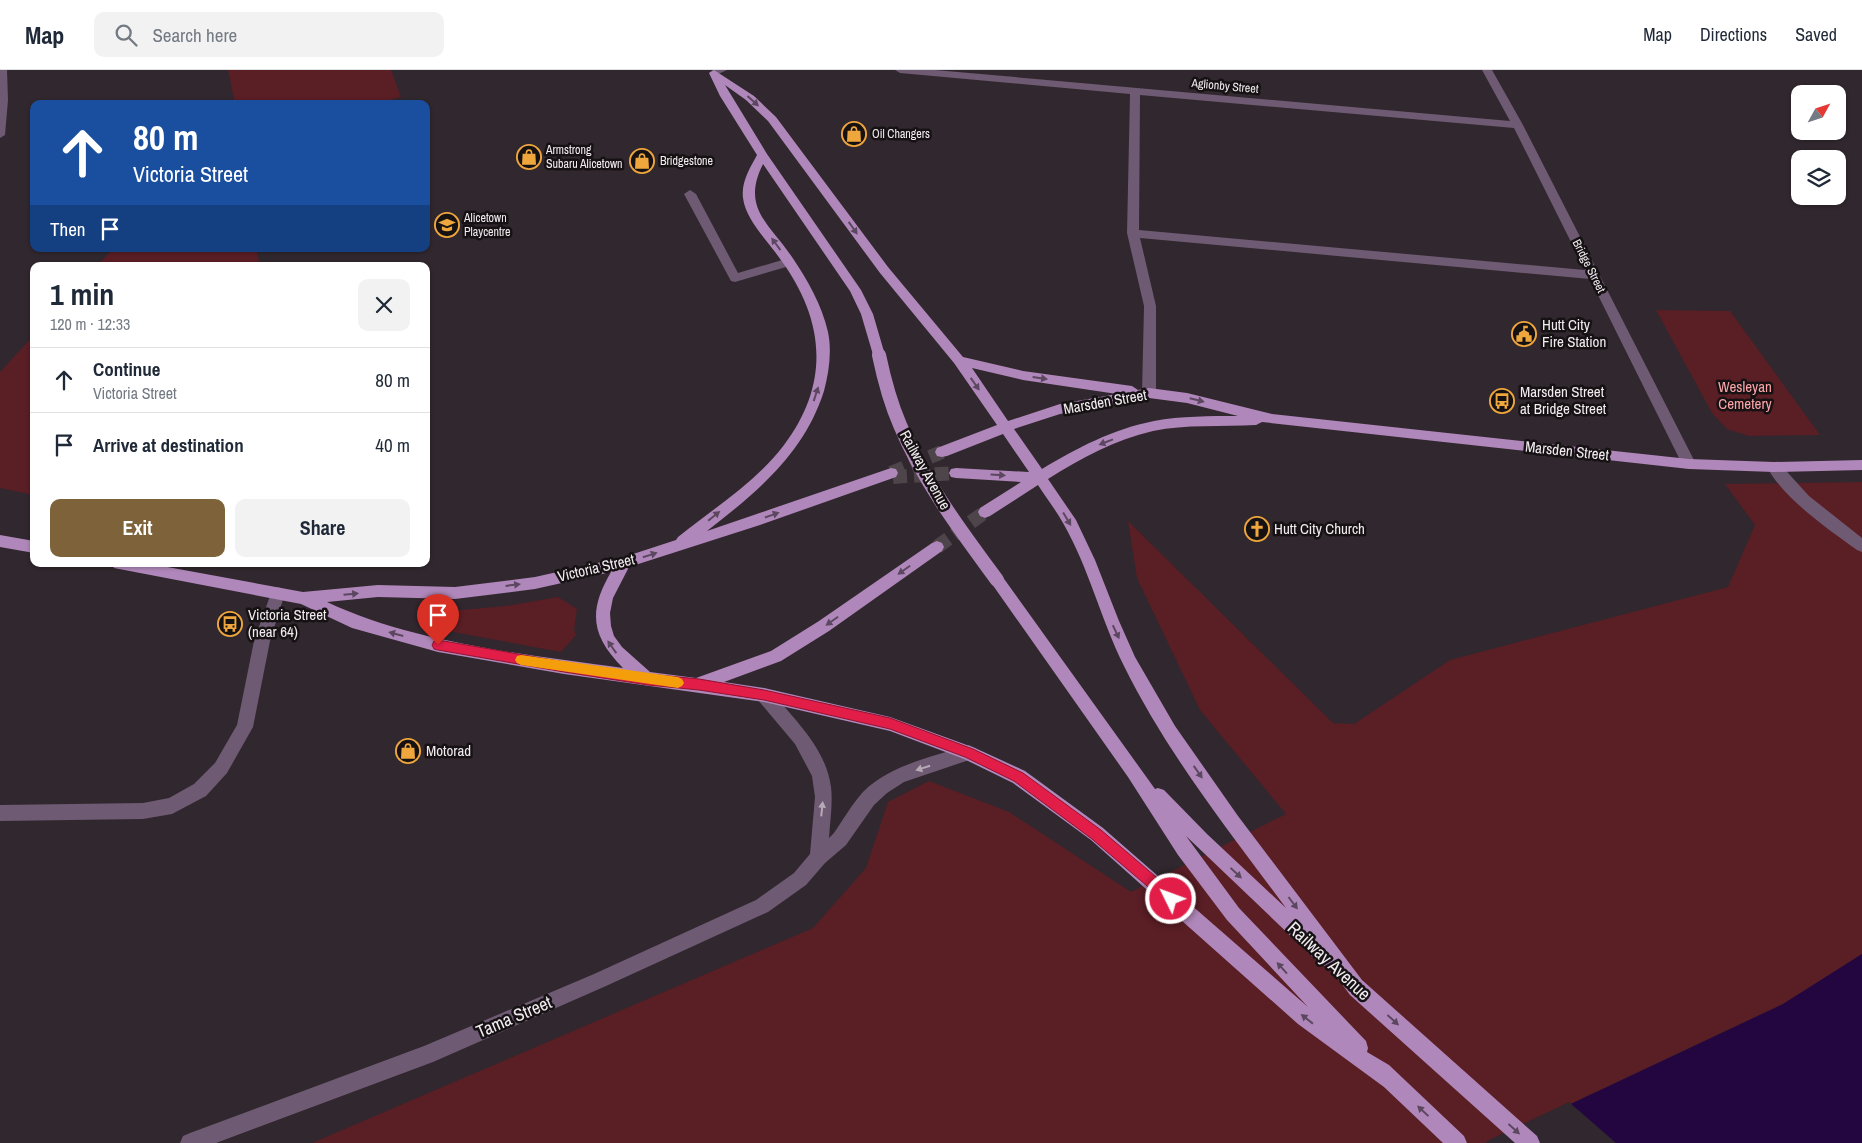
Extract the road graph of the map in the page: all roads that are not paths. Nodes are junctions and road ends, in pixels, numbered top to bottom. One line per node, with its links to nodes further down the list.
1 (2, 70): 7 (street)
2 (900, 70): 5 (street, Aglionby Street)
3 (1487, 70): 6 (street, Bridge Street)
4 (716, 71): 8 (main road, Railway Avenue); 13 (main road, one-way to 13)
5 (1135, 90): 6 (street, Aglionby Street); 10 (street)
6 (1518, 125): 12 (street, Bridge Street)
7 (0, 135)
8 (762, 155): 11 (main road, one-way to 8); 38 (main road, Railway Avenue, bridge)
9 (690, 194): 11 (street)
10 (1133, 233): 12 (street); 14 (street)
11 (789, 262): 27 (main road, one-way to 11)
12 (1594, 275): 18 (street, Bridge Street)
13 (959, 360): 14 (main road, one-way to 14); 16 (main road, one-way to 16)
14 (1148, 393): 15 (main road, Marsden Street, one-way to 15); 16 (main road, Marsden Street)
15 (1272, 419): 18 (main road, Marsden Street); 23 (main road, Marsden Street, one-way to 23)
16 (1005, 427): 17 (main road, Marsden Street); 23 (main road)
17 (942, 452)
18 (1689, 464): 20 (main road, Marsden Street)
19 (1862, 465): 20 (main road, Marsden Street)
20 (1774, 467): 28 (street)
21 (956, 473): 23 (main road, one-way to 23)
22 (892, 475): 27 (main road, Victoria Street, one-way to 22)
23 (1040, 478): 24 (main road, Marsden Street); 41 (main road, one-way to 41)
24 (985, 512)
25 (0, 541): 26 (main road)
26 (30, 546)
27 (676, 546): 30 (main road, Victoria Street, one-way to 27)
28 (1862, 546)
29 (937, 547): 35 (main road, one-way to 35)
30 (624, 563): 33 (main road, Victoria Street, one-way to 30); 34 (main road, one-way to 30)
31 (135, 567): 32 (main road, Victoria Street)
32 (278, 594): 33 (main road, Victoria Street); 39 (street)
33 (303, 598): 34 (main road, Victoria Street, one-way to 33)
34 (648, 680): 35 (main road, Victoria Street)
35 (699, 684): 36 (main road, Victoria Street)
36 (764, 695): 37 (main road, Victoria Street); 40 (street, one-way to 36)
37 (969, 753): 40 (street, Tama Street, one-way to 40); 42 (main road, Victoria Street, one-way to 37)
38 (1134, 772): 41 (main road, Railway Avenue, one-way to 41); 42 (main road, Railway Avenue, one-way to 38)
39 (0, 814)
40 (819, 857): 43 (street, Tama Street)
41 (1357, 988): 45 (main road, Railway Avenue, one-way to 45)
42 (1388, 1079): 44 (main road, Railway Avenue, one-way to 42)
43 (190, 1143)
44 (1457, 1143)
45 (1530, 1143)

